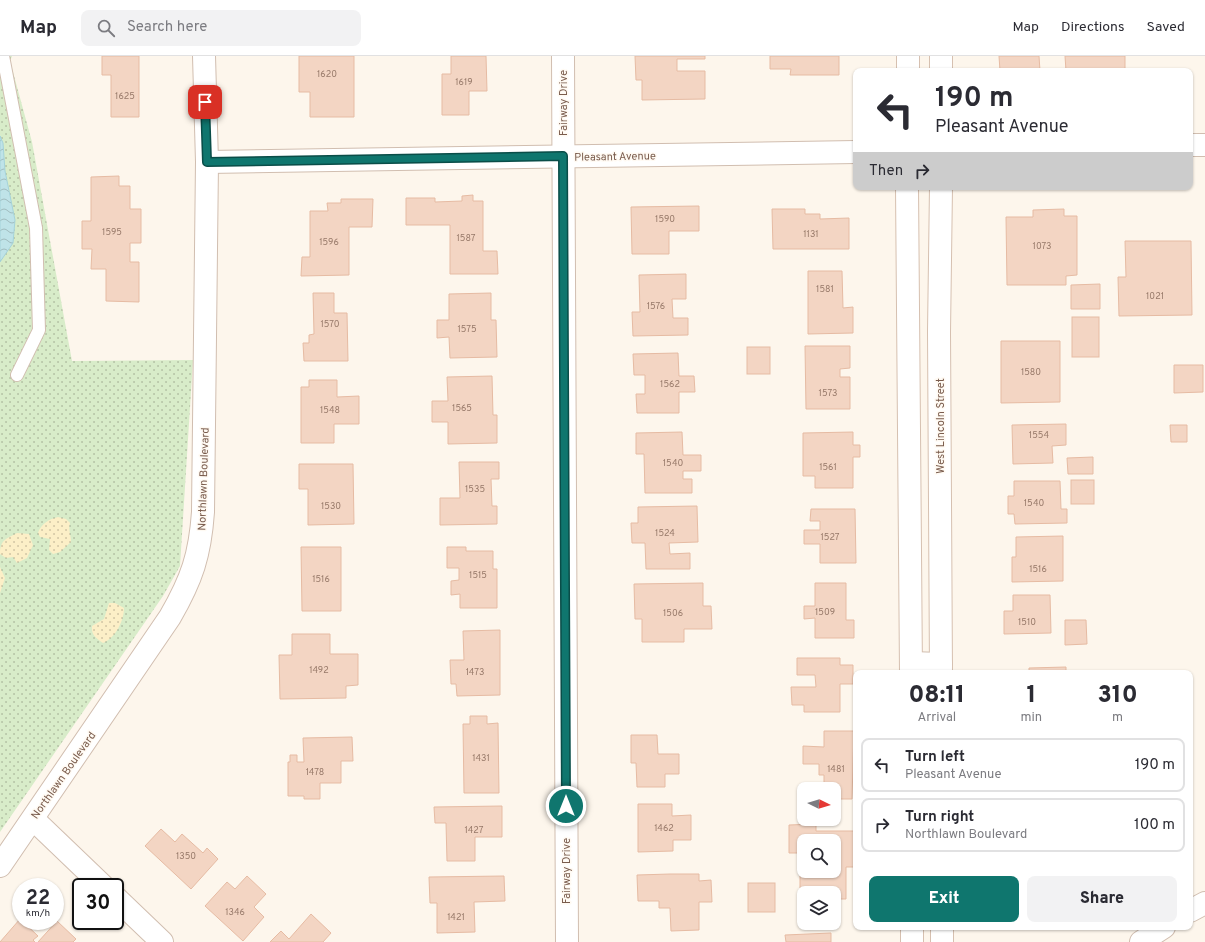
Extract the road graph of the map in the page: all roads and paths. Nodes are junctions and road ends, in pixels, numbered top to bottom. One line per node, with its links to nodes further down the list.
1 (3, 56): 15 (lane)
2 (204, 56): 12 (street, Northlawn Boulevard)
3 (563, 56): 11 (street, Fairway Drive)
4 (908, 56): 6 (street)
5 (941, 56): 7 (street)
6 (908, 68)
7 (941, 68)
8 (1193, 145): 9 (street)
9 (1205, 145)
10 (853, 152): 11 (street, Pleasant Avenue)
11 (563, 156): 12 (street, Pleasant Avenue); 28 (street, Fairway Drive)
12 (207, 162): 18 (street, Northlawn Boulevard)
13 (908, 190): 16 (street, West Lincoln Street)
14 (941, 190): 17 (street, West Lincoln Street)
15 (17, 375)
16 (911, 668): 17 (street, West Lincoln Street)
17 (941, 669)
18 (33, 820): 19 (street, Northlawn Boulevard); 20 (street)
19 (0, 866)
20 (94, 878)
21 (1205, 903): 23 (street)
22 (124, 906): 27 (street)
23 (1193, 909)
24 (912, 930): 29 (street)
25 (942, 930): 30 (street)
26 (1159, 930): 31 (street)
27 (162, 942)
28 (567, 942)
29 (912, 942)
30 (942, 942)
31 (1141, 942)

